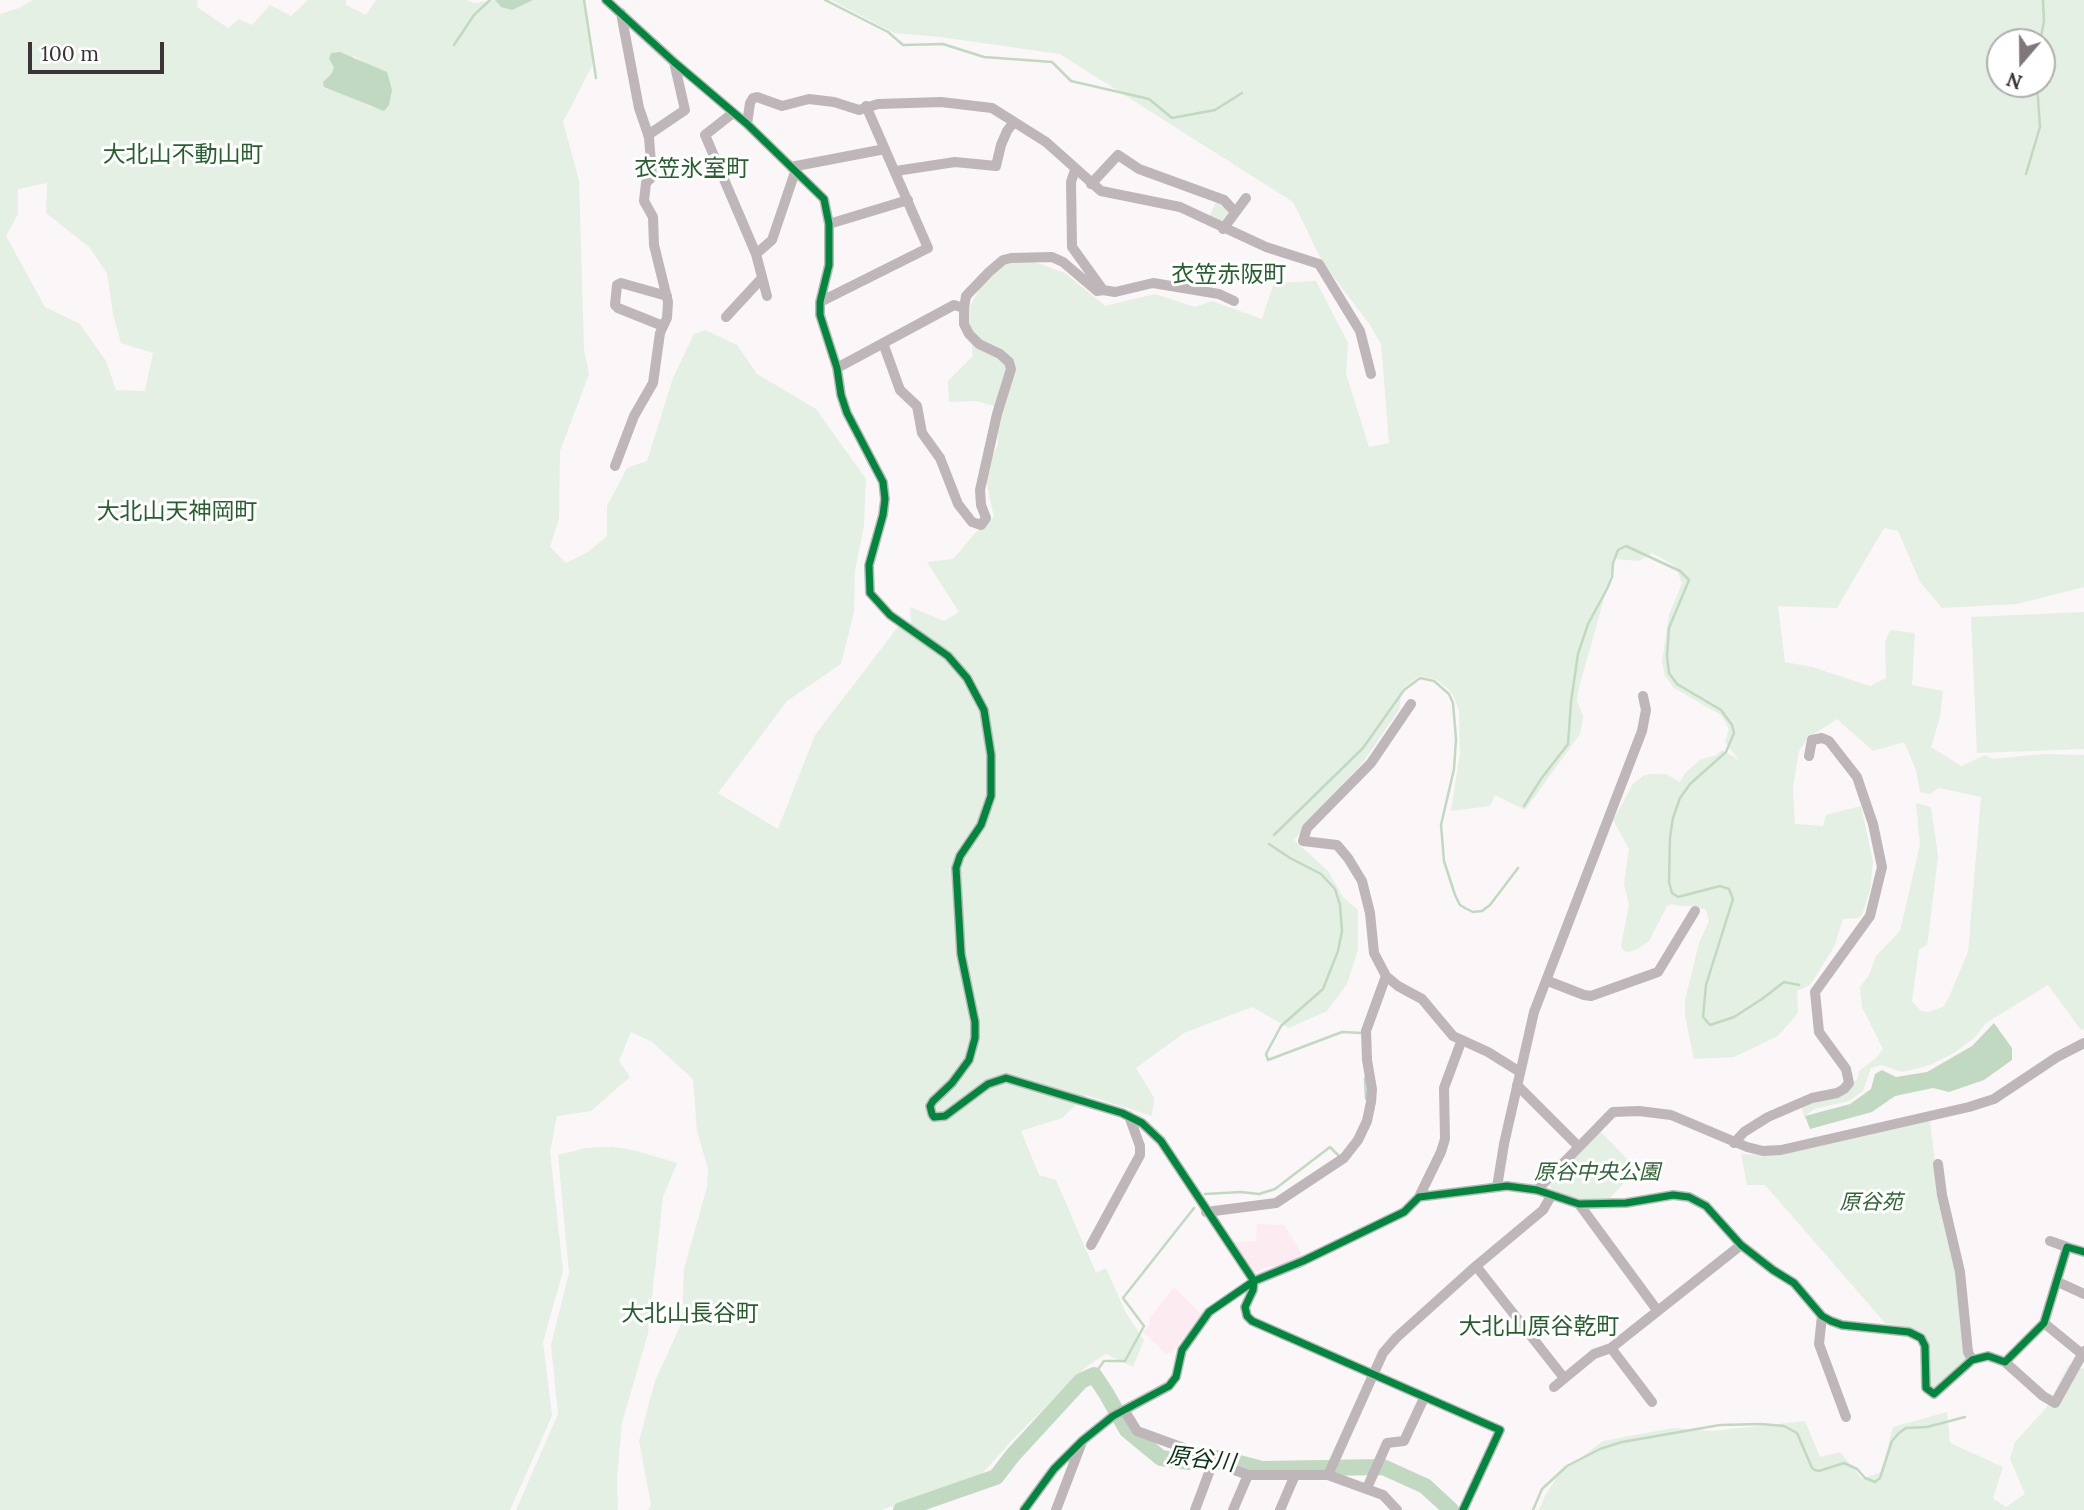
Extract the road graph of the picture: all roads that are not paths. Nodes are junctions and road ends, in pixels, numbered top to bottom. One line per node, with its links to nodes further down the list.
1 (606, 0): 2 (street)
2 (621, 13): 3 (street); 8 (street)
3 (674, 62): 5 (street); 8 (street)
4 (866, 106): 6 (street); 7 (street); 9 (street)
5 (733, 113): 7 (street); 19 (street)
6 (1014, 121): 11 (street); 12 (street)
7 (747, 124): 10 (street)
8 (648, 135): 22 (street)
9 (885, 149): 10 (street); 12 (street)
10 (793, 169): 17 (street); 19 (street)
11 (1075, 170): 13 (street); 21 (street)
12 (896, 171): 15 (street)
13 (1091, 184): 16 (street); 18 (street)
14 (1246, 198): 16 (street)
15 (908, 200): 17 (street); 25 (street)
16 (1235, 212): 18 (street)
17 (829, 224): 25 (street)
18 (1223, 229): 31 (street)
19 (756, 254): 20 (street)
20 (762, 278): 23 (street); 27 (street)
21 (1103, 290): 24 (street); 26 (street)
22 (667, 296): 28 (street); 28 (street)
23 (767, 296)
24 (1234, 301)
25 (820, 302): 30 (street)
26 (964, 308): 29 (street); 29 (street)
27 (726, 317)
28 (663, 326): 32 (street)
29 (883, 343): 30 (street)
30 (837, 368): 43 (street)
31 (1371, 374)
32 (615, 466)
33 (1643, 696): 38 (street)
34 (1411, 704): 37 (street)
35 (1809, 756): 44 (street)
36 (1695, 911): 38 (street)
37 (1386, 976): 39 (street); 52 (street)
38 (1548, 981): 41 (street)
39 (1461, 1042): 41 (street); 50 (street)
40 (2084, 1043): 44 (street)
41 (1520, 1072): 42 (street)
42 (1517, 1085): 45 (street); 47 (street)
43 (1129, 1116): 52 (street); 54 (street)
44 (1734, 1143): 45 (street)
45 (1578, 1146): 48 (street)
46 (1938, 1164): 67 (street)
47 (1497, 1186): 48 (street); 50 (street)
48 (1537, 1190): 49 (street)
49 (1551, 1196): 51 (street); 58 (street)
50 (1419, 1197): 59 (street)
51 (1579, 1204): 55 (street); 62 (street)
52 (1206, 1212): 59 (street)
53 (2050, 1241): 56 (street)
54 (1091, 1245)
55 (1741, 1245): 62 (street); 63 (street)
56 (2067, 1247): 57 (street); 60 (street)
57 (2084, 1252)
58 (1476, 1266): 69 (street); 70 (street)
59 (1254, 1281): 69 (street); 74 (street)
60 (2058, 1282): 61 (street); 64 (street)
61 (2084, 1294)
62 (1657, 1310): 65 (street)
63 (1822, 1316): 67 (street); 75 (street)
64 (2044, 1323): 66 (street); 68 (street)
65 (1611, 1348): 70 (street); 73 (street)
66 (2083, 1353): 68 (street)
67 (1972, 1360): 68 (street)
68 (2005, 1362)
69 (1372, 1374): 72 (street); 80 (street)
70 (1564, 1378): 71 (street)
71 (1554, 1387)
72 (1424, 1398): 81 (street); 88 (street)
73 (1651, 1402)
74 (1124, 1410): 76 (street); 77 (street)
75 (1846, 1417)
76 (1082, 1441): 82 (street); 83 (street)
77 (1213, 1462): 78 (street); 84 (street)
78 (1248, 1475): 79 (street); 85 (street)
79 (1295, 1475): 80 (street); 86 (street)
80 (1328, 1475): 81 (street)
81 (1367, 1488): 87 (street)
82 (1024, 1510)
83 (1056, 1510)
84 (1195, 1510)
85 (1233, 1510)
86 (1280, 1510)
87 (1397, 1510)
88 (1463, 1510)

